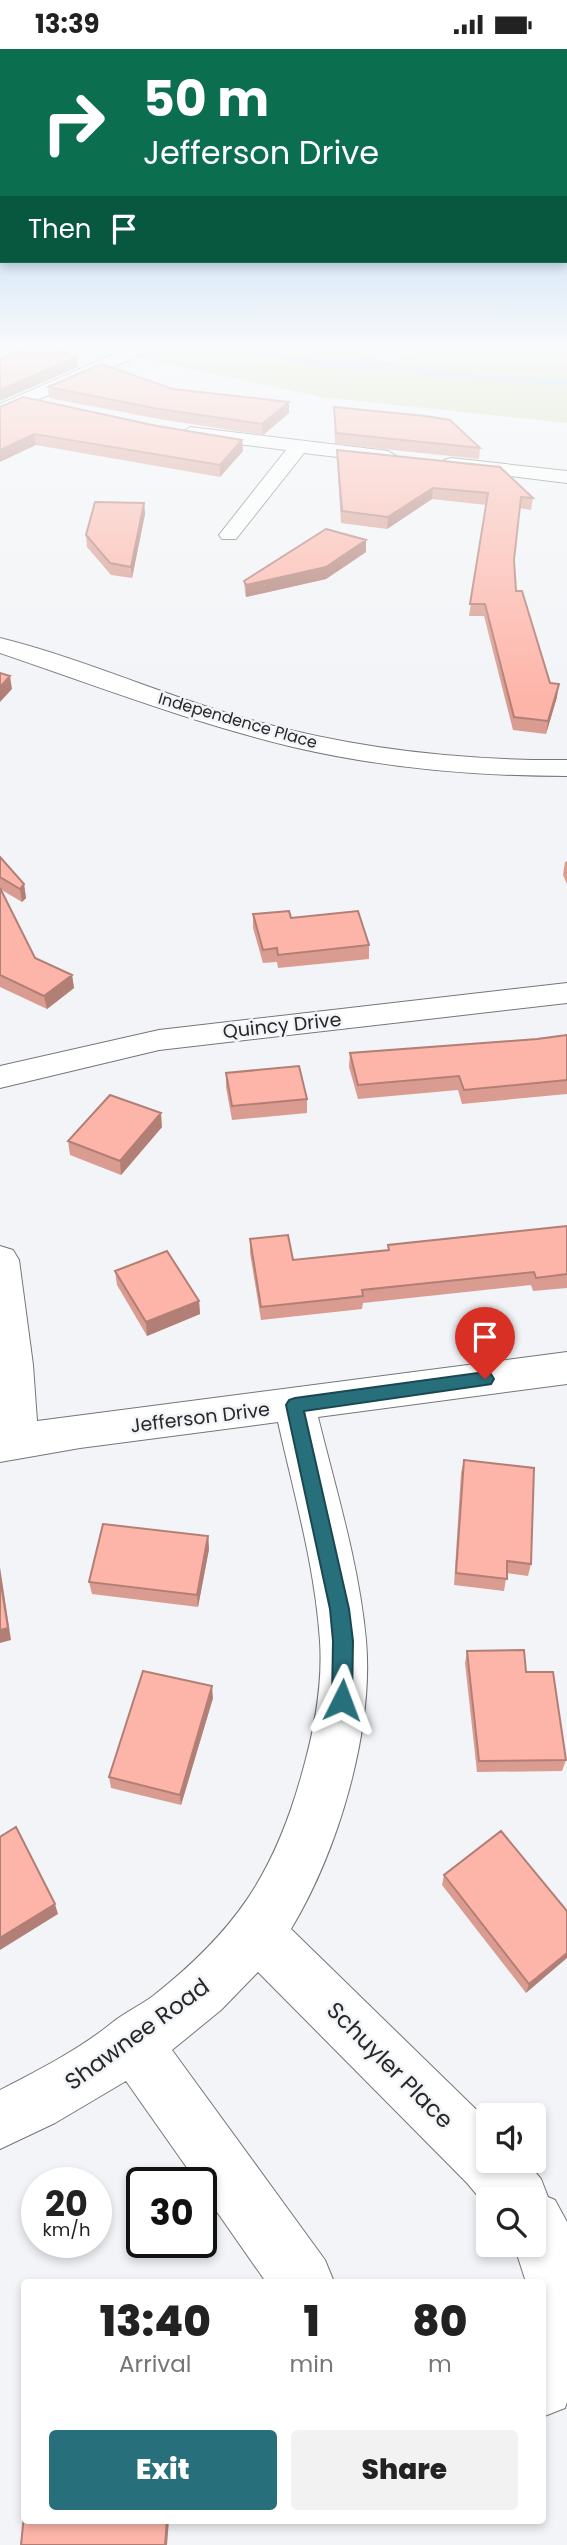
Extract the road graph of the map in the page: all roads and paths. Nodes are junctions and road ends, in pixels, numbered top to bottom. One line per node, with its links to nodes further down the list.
1 (287, 462): 4 (street)
2 (437, 462): 3 (street)
3 (567, 477)
4 (229, 535)
5 (0, 645): 6 (street, Independence Place)
6 (567, 768)
7 (567, 993): 8 (street, Quincy Drive)
8 (0, 1077)
9 (0, 1260): 12 (street)
10 (567, 1368): 11 (street, Jefferson Drive)
11 (295, 1405): 12 (street, Jefferson Drive); 13 (street, Shawnee Road)
12 (9, 1443)
13 (257, 1933): 14 (street, Shawnee Road); 16 (street, Schuyler Place)
14 (132, 2042): 15 (street, Shawnee Road); 18 (street)
15 (0, 2120)
16 (509, 2187)
17 (546, 2241): 19 (street)
18 (301, 2279)
19 (546, 2381)

